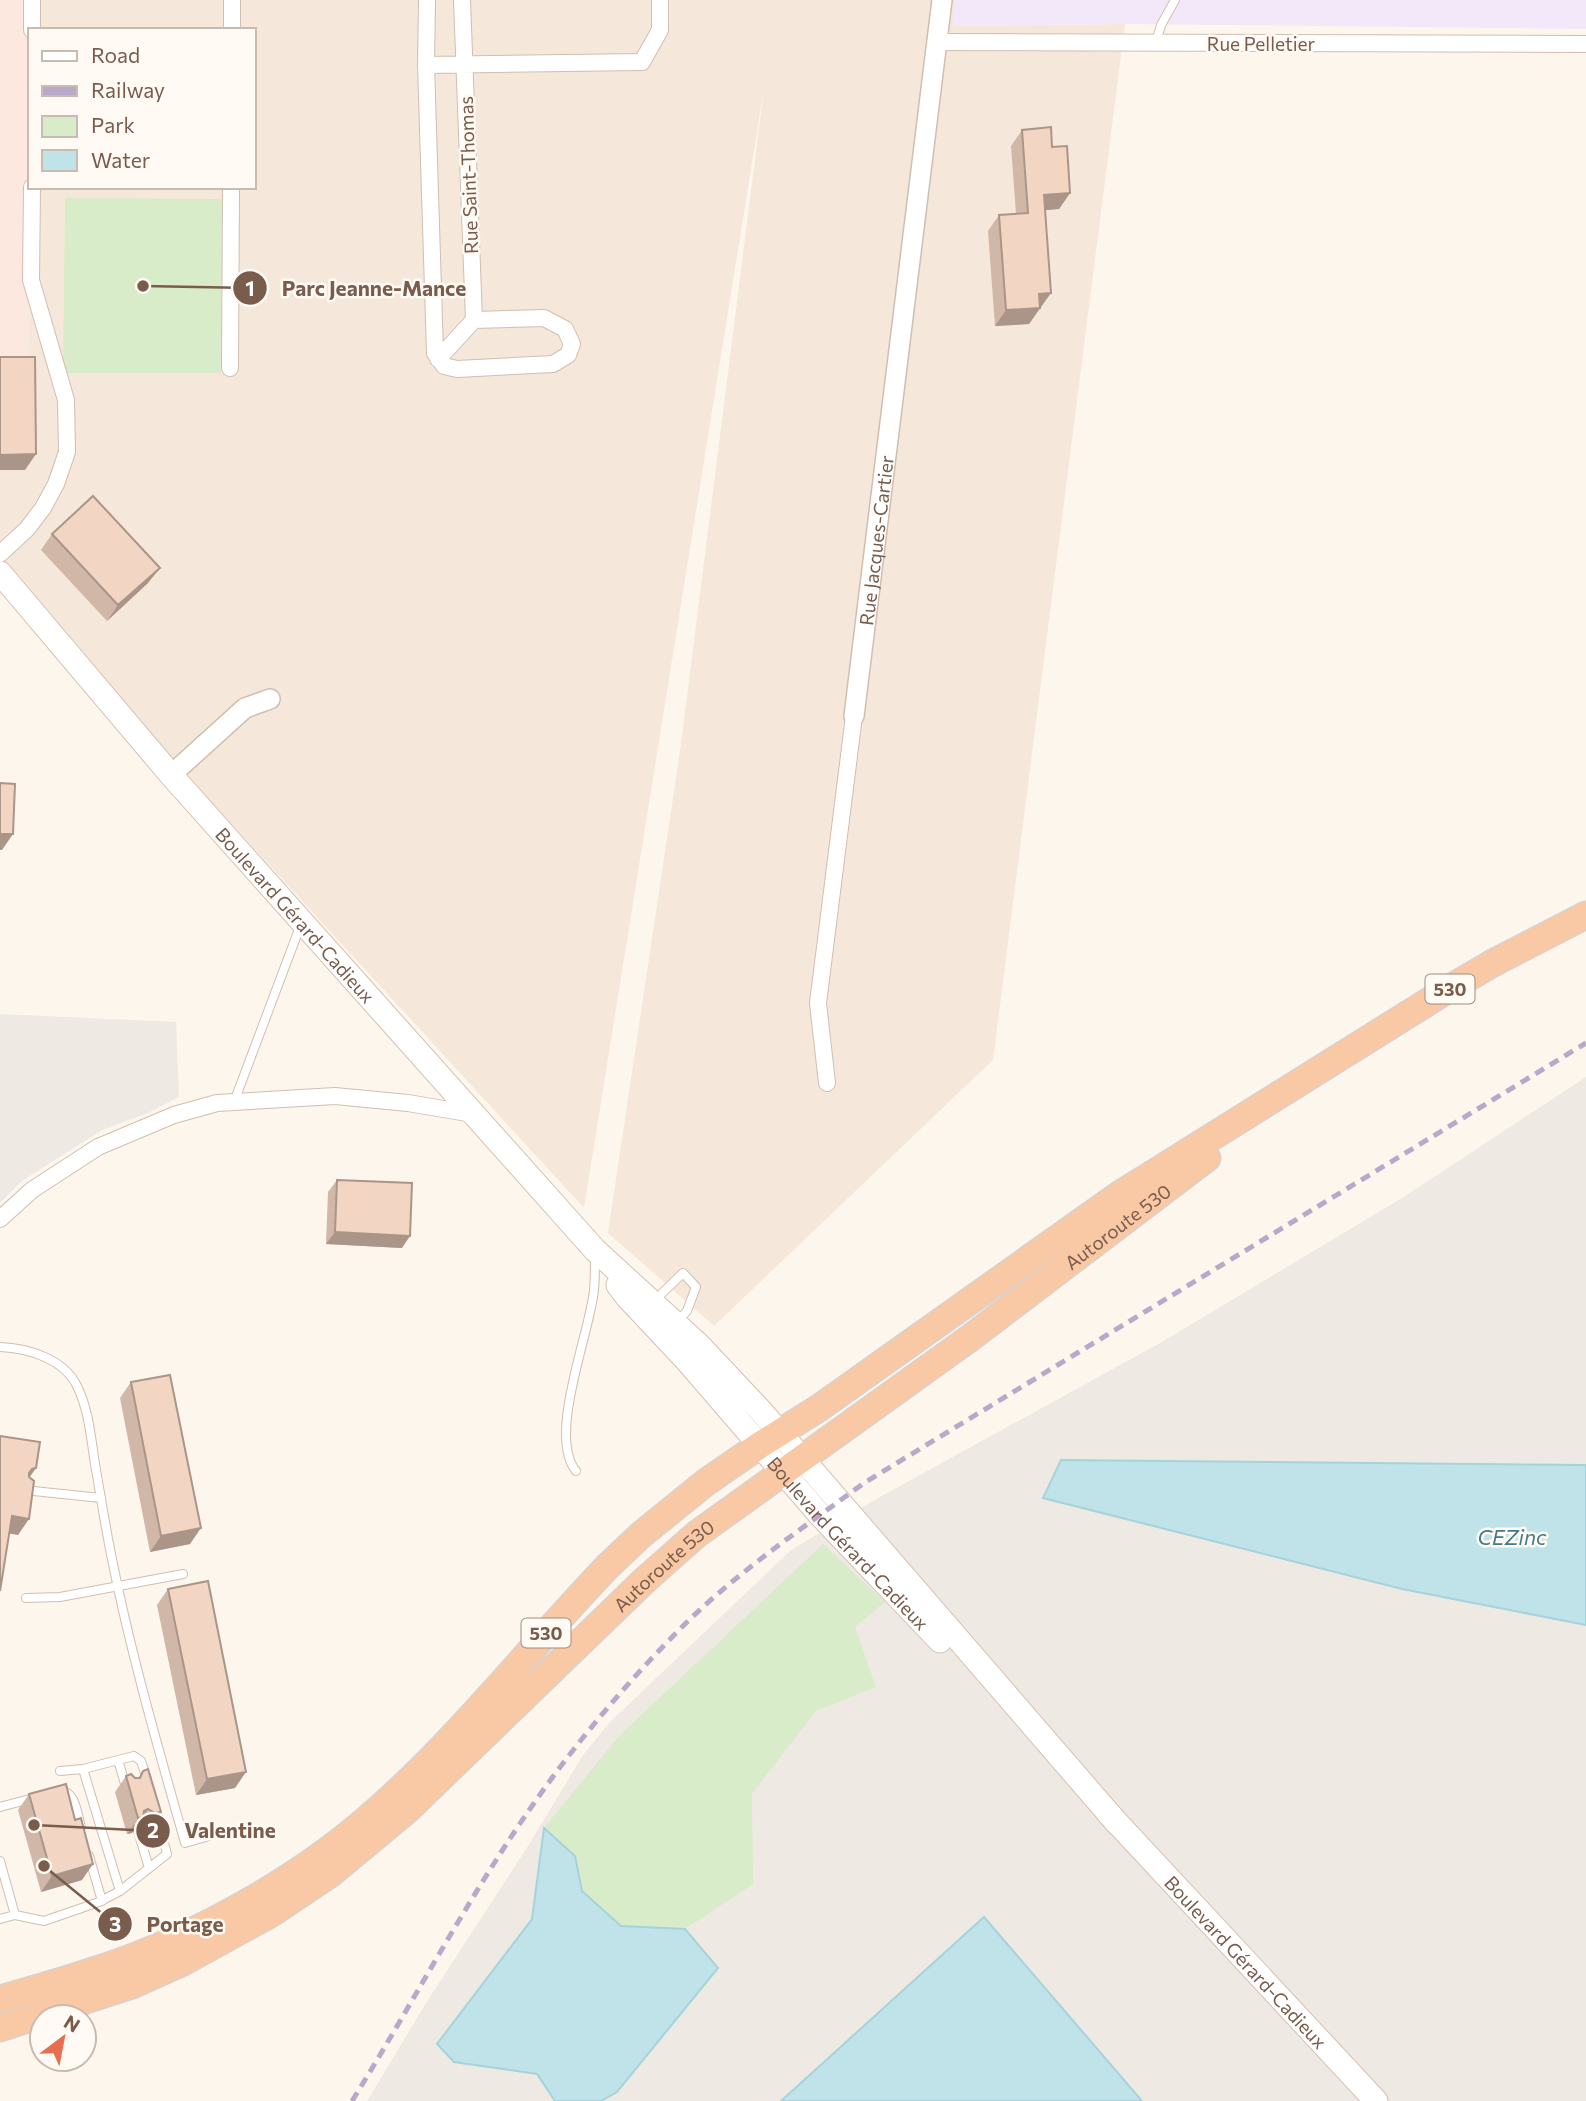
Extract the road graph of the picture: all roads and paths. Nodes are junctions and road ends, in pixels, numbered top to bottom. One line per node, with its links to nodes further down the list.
1 (32, 0): 8 (street)
2 (232, 0): 9 (street)
3 (427, 0): 13 (street, Rue Saint-Thomas)
4 (462, 0): 14 (street, Rue Saint-Thomas)
5 (660, 0): 14 (street)
6 (942, 0): 10 (street, Rue Jacques-Cartier)
7 (1175, 0): 11 (lane)
8 (32, 28)
9 (232, 28)
10 (936, 42): 11 (street, Rue Pelletier); 23 (street, Rue Jacques-Cartier)
11 (1156, 42): 12 (street, Rue Pelletier)
12 (1586, 44)
13 (426, 65): 14 (street); 18 (street, Rue Saint-Thomas)
14 (463, 65): 17 (street, Rue Saint-Thomas)
15 (32, 189): 20 (street)
16 (231, 189): 19 (street)
17 (474, 320): 18 (street); 18 (street)
18 (439, 359)
19 (230, 368)
20 (0, 554)
21 (0, 573): 24 (main road, Boulevard Gérard-Cadieux)
22 (270, 699): 24 (street)
23 (854, 716): 28 (street, Rue Jacques-Cartier)
24 (171, 775): 26 (main road, Boulevard Gérard-Cadieux)
25 (1586, 915): 27 (highway, Autoroute 530 / 530)
26 (302, 922): 29 (lane); 30 (main road, Boulevard Gérard-Cadieux)
27 (1319, 1071): 36 (highway, Autoroute 530 / 530); 37 (highway, Autoroute 530 / 530)
28 (827, 1083)
29 (234, 1102): 30 (street); 31 (street)
30 (473, 1114): 32 (main road, Boulevard Gérard-Cadieux)
31 (0, 1219)
32 (595, 1250): 33 (main road, Boulevard Gérard-Cadieux); 36 (main road, Boulevard Gérard-Cadieux); 38 (lane)
33 (653, 1302): 34 (main road, Boulevard Gérard-Cadieux); 34 (lane)
34 (676, 1324): 36 (main road, Boulevard Gérard-Cadieux)
35 (0, 1347): 40 (lane)
36 (770, 1439): 37 (main road, Boulevard Gérard-Cadieux); 61 (highway, Autoroute 530 / 530)
37 (793, 1466): 62 (highway, Autoroute 530 / 530); 63 (main road, Boulevard Gérard-Cadieux)
38 (576, 1471)
39 (24, 1490): 40 (lane)
40 (101, 1498): 42 (lane)
41 (183, 1574): 42 (lane)
42 (118, 1588): 43 (lane); 52 (lane)
43 (26, 1598)
44 (118, 1760): 45 (lane); 47 (lane); 48 (lane)
45 (83, 1769): 46 (lane); 57 (lane)
46 (60, 1771)
47 (126, 1788)
48 (150, 1791)
49 (153, 1803): 56 (lane)
50 (0, 1807): 53 (lane)
51 (138, 1831): 56 (lane)
52 (226, 1832)
53 (83, 1834)
54 (86, 1845): 58 (lane)
55 (0, 1861): 59 (lane)
56 (149, 1868): 57 (lane)
57 (120, 1891): 58 (lane)
58 (102, 1900): 59 (lane)
59 (15, 1915): 60 (lane)
60 (0, 1919)
61 (0, 1999)
62 (4, 2031)
63 (1376, 2101)

